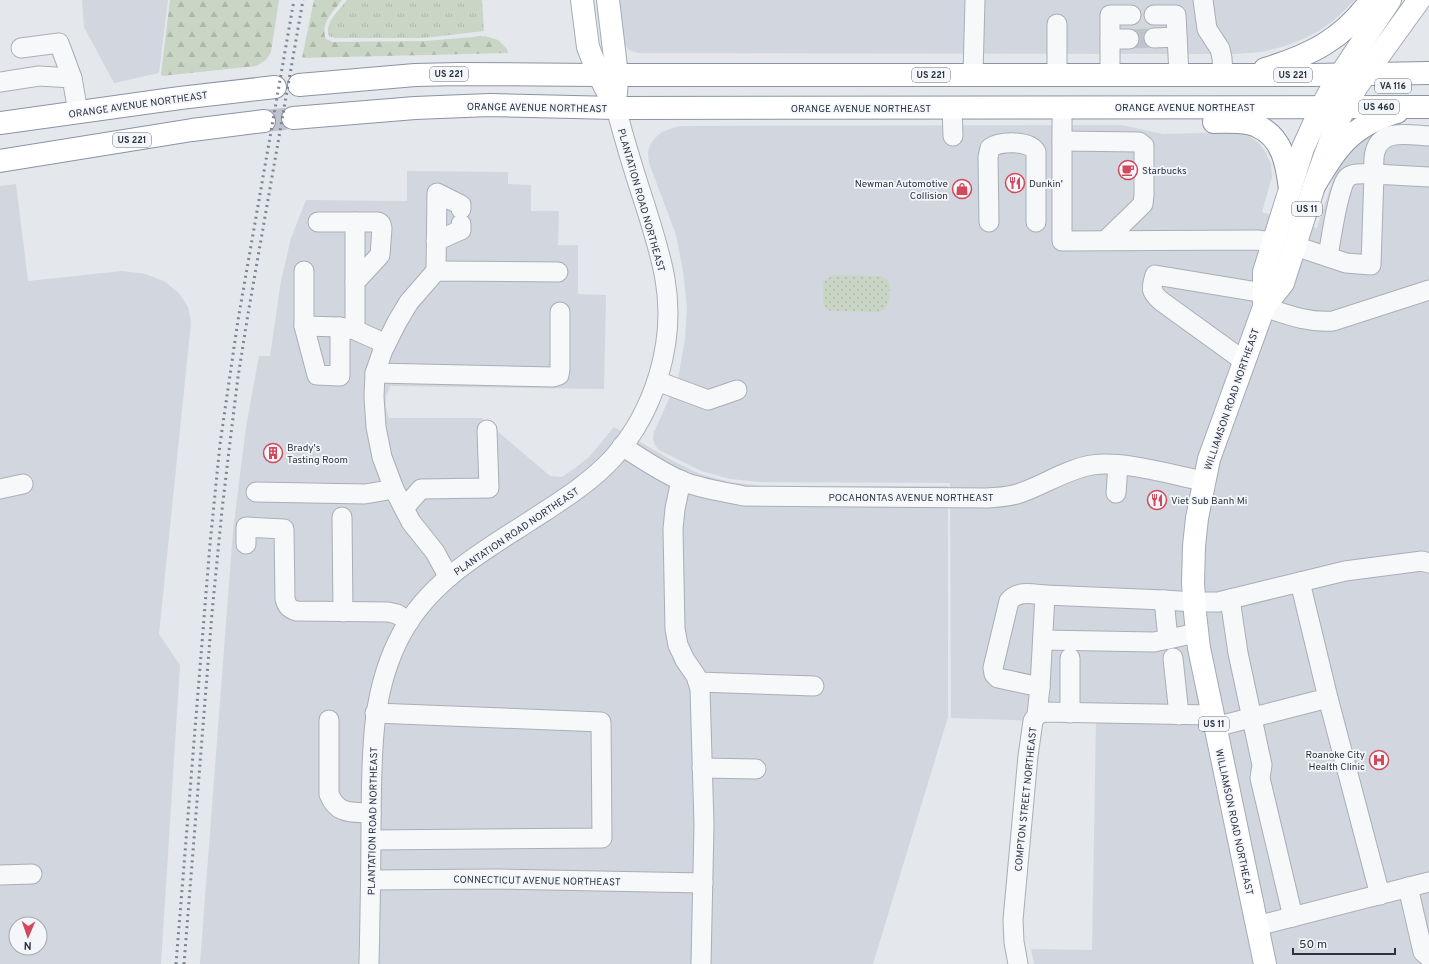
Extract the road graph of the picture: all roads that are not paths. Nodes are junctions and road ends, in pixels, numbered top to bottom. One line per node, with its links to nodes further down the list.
1 (582, 0): 20 (main road)
2 (608, 0): 20 (main road)
3 (975, 0): 17 (street)
4 (1203, 0): 22 (street)
5 (1371, 0): 23 (main road)
6 (1390, 0): 25 (main road, WILLIAMSON ROAD NORTHEAST / US 11)
7 (1419, 0): 25 (main road, WILLIAMSON ROAD NORTHEAST / US 11)
8 (1131, 15): 14 (street)
9 (1154, 15): 11 (street)
10 (1057, 24): 18 (street)
11 (1177, 37): 13 (street); 21 (street)
12 (1130, 38): 14 (street)
13 (1154, 38)
14 (1110, 39): 19 (street)
15 (21, 48): 24 (street)
16 (1429, 73): 25 (main road)
17 (973, 74): 18 (main road, US 221); 20 (main road, US 221)
18 (1057, 74): 19 (main road, US 221)
19 (1110, 74): 21 (main road, US 221)
20 (608, 75): 27 (main road, US 221); 35 (main road)
21 (1179, 75): 22 (main road, US 221)
22 (1223, 75): 23 (main road, US 221)
23 (1245, 75): 25 (main road, US 221)
24 (72, 78): 26 (street); 37 (street)
25 (1349, 80): 28 (main road, VA 116); 33 (main road, WILLIAMSON ROAD NORTHEAST / US 11); 36 (main road, WILLIAMSON ROAD NORTHEAST / US 11)
26 (0, 82)
27 (299, 85)
28 (1429, 85)
29 (275, 87): 37 (main road, ORANGE AVENUE NORTHEAST)
30 (952, 107): 31 (main road, ORANGE AVENUE NORTHEAST); 35 (main road, ORANGE AVENUE NORTHEAST); 41 (street)
31 (1062, 107): 32 (main road, ORANGE AVENUE NORTHEAST); 43 (street)
32 (1118, 107): 36 (main road, ORANGE AVENUE NORTHEAST); 49 (main road)
33 (1345, 107): 34 (main road, ORANGE AVENUE NORTHEAST / US 460); 36 (main road, ORANGE AVENUE NORTHEAST); 48 (main road, WILLIAMSON ROAD NORTHEAST / US 11)
34 (1421, 107): 48 (main road)
35 (616, 108): 38 (main road, ORANGE AVENUE NORTHEAST); 71 (street, PLANTATION ROAD NORTHEAST)
36 (1321, 108): 49 (main road, WILLIAMSON ROAD NORTHEAST / US 11)
37 (78, 112): 40 (main road, ORANGE AVENUE NORTHEAST)
38 (293, 118)
39 (264, 121): 45 (main road, US 221)
40 (0, 123)
41 (953, 136)
42 (1429, 136): 46 (street)
43 (1062, 147): 44 (street); 54 (street); 54 (street)
44 (1036, 152): 52 (street); 53 (street)
45 (0, 161)
46 (1374, 174): 47 (street); 58 (street); 58 (street)
47 (1429, 177)
48 (1314, 186): 57 (main road, WILLIAMSON ROAD NORTHEAST / US 11)
49 (1290, 189): 56 (main road, WILLIAMSON ROAD NORTHEAST / US 11)
50 (318, 222): 51 (street)
51 (355, 222): 62 (street); 62 (street)
52 (989, 222)
53 (1036, 222)
54 (1106, 240): 56 (street)
55 (436, 241): 55 (street); 60 (street)
56 (1273, 242): 64 (main road, WILLIAMSON ROAD NORTHEAST / US 11)
57 (1295, 246): 58 (street); 64 (main road, WILLIAMSON ROAD NORTHEAST / US 11)
58 (1328, 257)
59 (304, 271): 66 (street)
60 (436, 272): 61 (street); 68 (street)
61 (558, 272)
62 (355, 282): 67 (street)
63 (1429, 290): 64 (street)
64 (1264, 300): 69 (main road, WILLIAMSON ROAD NORTHEAST / US 11); 69 (street)
65 (560, 312): 70 (street)
66 (304, 326): 67 (street); 67 (street)
67 (347, 328): 68 (street)
68 (386, 344): 70 (street)
69 (1244, 361): 77 (main road, WILLIAMSON ROAD NORTHEAST / US 11)
70 (375, 373): 80 (street)
71 (656, 381): 72 (street); 74 (street, PLANTATION ROAD NORTHEAST)
72 (737, 390)
73 (487, 430): 83 (street)
74 (622, 446): 76 (street, POCAHONTAS AVENUE NORTHEAST); 87 (street, PLANTATION ROAD NORTHEAST)
75 (1118, 465): 76 (street, POCAHONTAS AVENUE NORTHEAST); 77 (street, POCAHONTAS AVENUE NORTHEAST); 82 (street)
76 (681, 480): 102 (street)
77 (1204, 481): 92 (main road, WILLIAMSON ROAD NORTHEAST / US 11)
78 (23, 484): 79 (street)
79 (0, 489)
80 (394, 489): 81 (street); 83 (street)
81 (256, 492)
82 (1116, 493)
83 (404, 508): 87 (street)
84 (342, 517): 93 (street)
85 (246, 544): 93 (street)
86 (1429, 563): 88 (street)
87 (448, 576): 94 (street, PLANTATION ROAD NORTHEAST)
88 (1300, 582): 90 (street); 105 (street)
89 (1045, 595): 91 (street); 97 (street); 104 (street)
90 (1230, 599): 92 (street); 110 (street)
91 (1164, 600): 92 (street); 96 (street)
92 (1194, 602): 95 (main road, WILLIAMSON ROAD NORTHEAST / US 11)
93 (343, 612): 94 (street)
94 (409, 622): 106 (street, PLANTATION ROAD NORTHEAST)
95 (1197, 633): 96 (street); 100 (main road, WILLIAMSON ROAD NORTHEAST / US 11)
96 (1168, 639): 97 (street)
97 (1043, 640): 104 (street)
98 (1070, 658): 107 (street)
99 (1174, 658): 101 (street)
100 (1205, 677): 101 (street); 112 (main road, WILLIAMSON ROAD NORTHEAST / US 11)
101 (1176, 681): 109 (street)
102 (698, 682): 103 (street); 113 (street)
103 (814, 686)
104 (1040, 687): 108 (street)
105 (1328, 698): 110 (street, COMPTON STREET NORTHEAST); 123 (street)
106 (375, 713): 115 (street, PLANTATION ROAD NORTHEAST); 116 (street)
107 (1070, 713): 108 (street, COMPTON STREET NORTHEAST); 109 (street, COMPTON STREET NORTHEAST)
108 (1037, 715): 129 (street, COMPTON STREET NORTHEAST)
109 (1179, 715): 112 (street, COMPTON STREET NORTHEAST)
110 (1252, 718): 112 (street, COMPTON STREET NORTHEAST); 124 (street)
111 (329, 720): 115 (street)
112 (1214, 721): 125 (main road, WILLIAMSON ROAD NORTHEAST / US 11)
113 (702, 768): 114 (street); 121 (street)
114 (756, 769)
115 (371, 813): 116 (street, PLANTATION ROAD NORTHEAST)
116 (371, 840): 119 (street, PLANTATION ROAD NORTHEAST)
117 (32, 874): 118 (street)
118 (0, 875)
119 (371, 880): 121 (street, CONNECTICUT AVENUE NORTHEAST); 127 (street, PLANTATION ROAD NORTHEAST)
120 (1429, 882): 122 (street)
121 (703, 884): 128 (street)
122 (1408, 887): 123 (street); 126 (street)
123 (1380, 895): 124 (street)
124 (1293, 917): 125 (street)
125 (1257, 926): 130 (main road, WILLIAMSON ROAD NORTHEAST / US 11)
126 (1429, 957)
127 (369, 964)
128 (701, 964)
129 (1018, 964)
130 (1265, 964)

